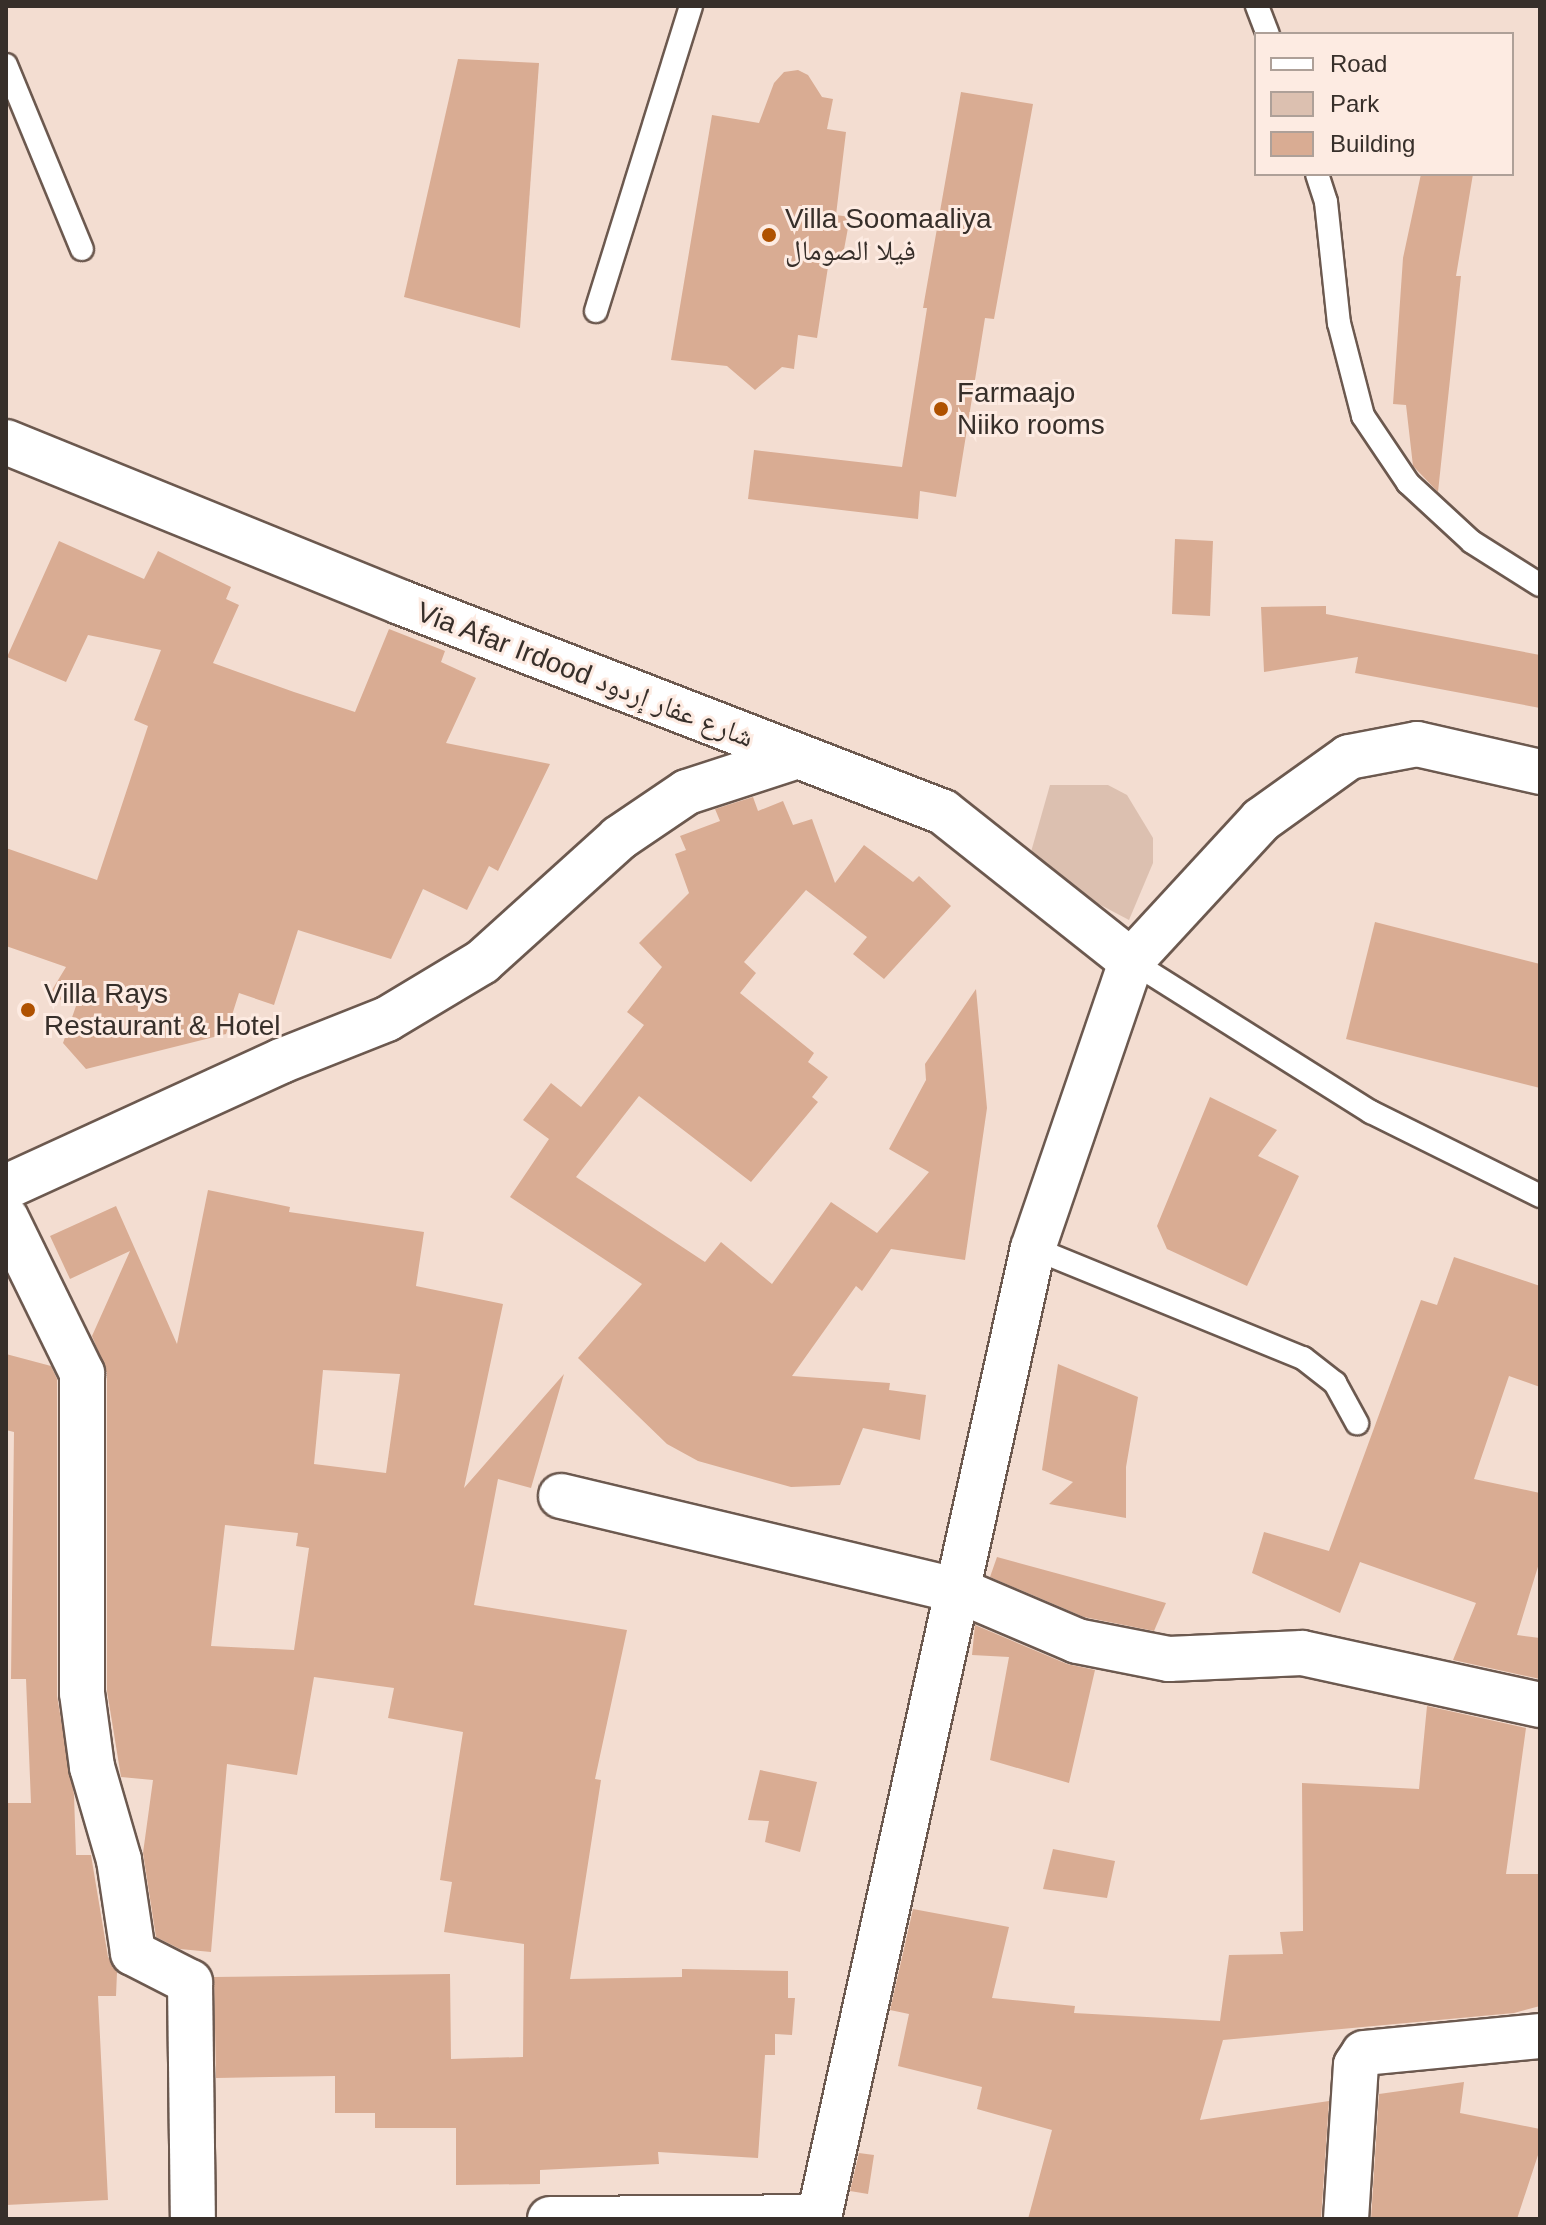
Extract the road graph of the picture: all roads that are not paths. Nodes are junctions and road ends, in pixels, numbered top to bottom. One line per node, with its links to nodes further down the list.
1 (691, 6): 7 (lane)
2 (1257, 6): 3 (lane)
3 (1267, 32)
4 (6, 65): 6 (lane)
5 (1318, 176): 9 (lane)
6 (82, 249)
7 (596, 311)
8 (6, 442): 10 (street, Via Afar Irdood شارع عفار إردود)
9 (1540, 585)
10 (795, 757): 12 (street, Via Afar Irdood شارع عفار إردود); 13 (street)
11 (1540, 772): 12 (street)
12 (1131, 961): 14 (lane); 16 (street)
13 (6, 1187)
14 (1540, 1196)
15 (6, 1218): 22 (street)
16 (1033, 1248): 17 (lane); 19 (street)
17 (1357, 1423)
18 (561, 1496): 19 (street)
19 (960, 1591): 20 (street); 23 (street)
20 (1540, 1705)
21 (1540, 2036): 24 (street)
22 (193, 2219)
23 (550, 2219)
24 (1346, 2219)

